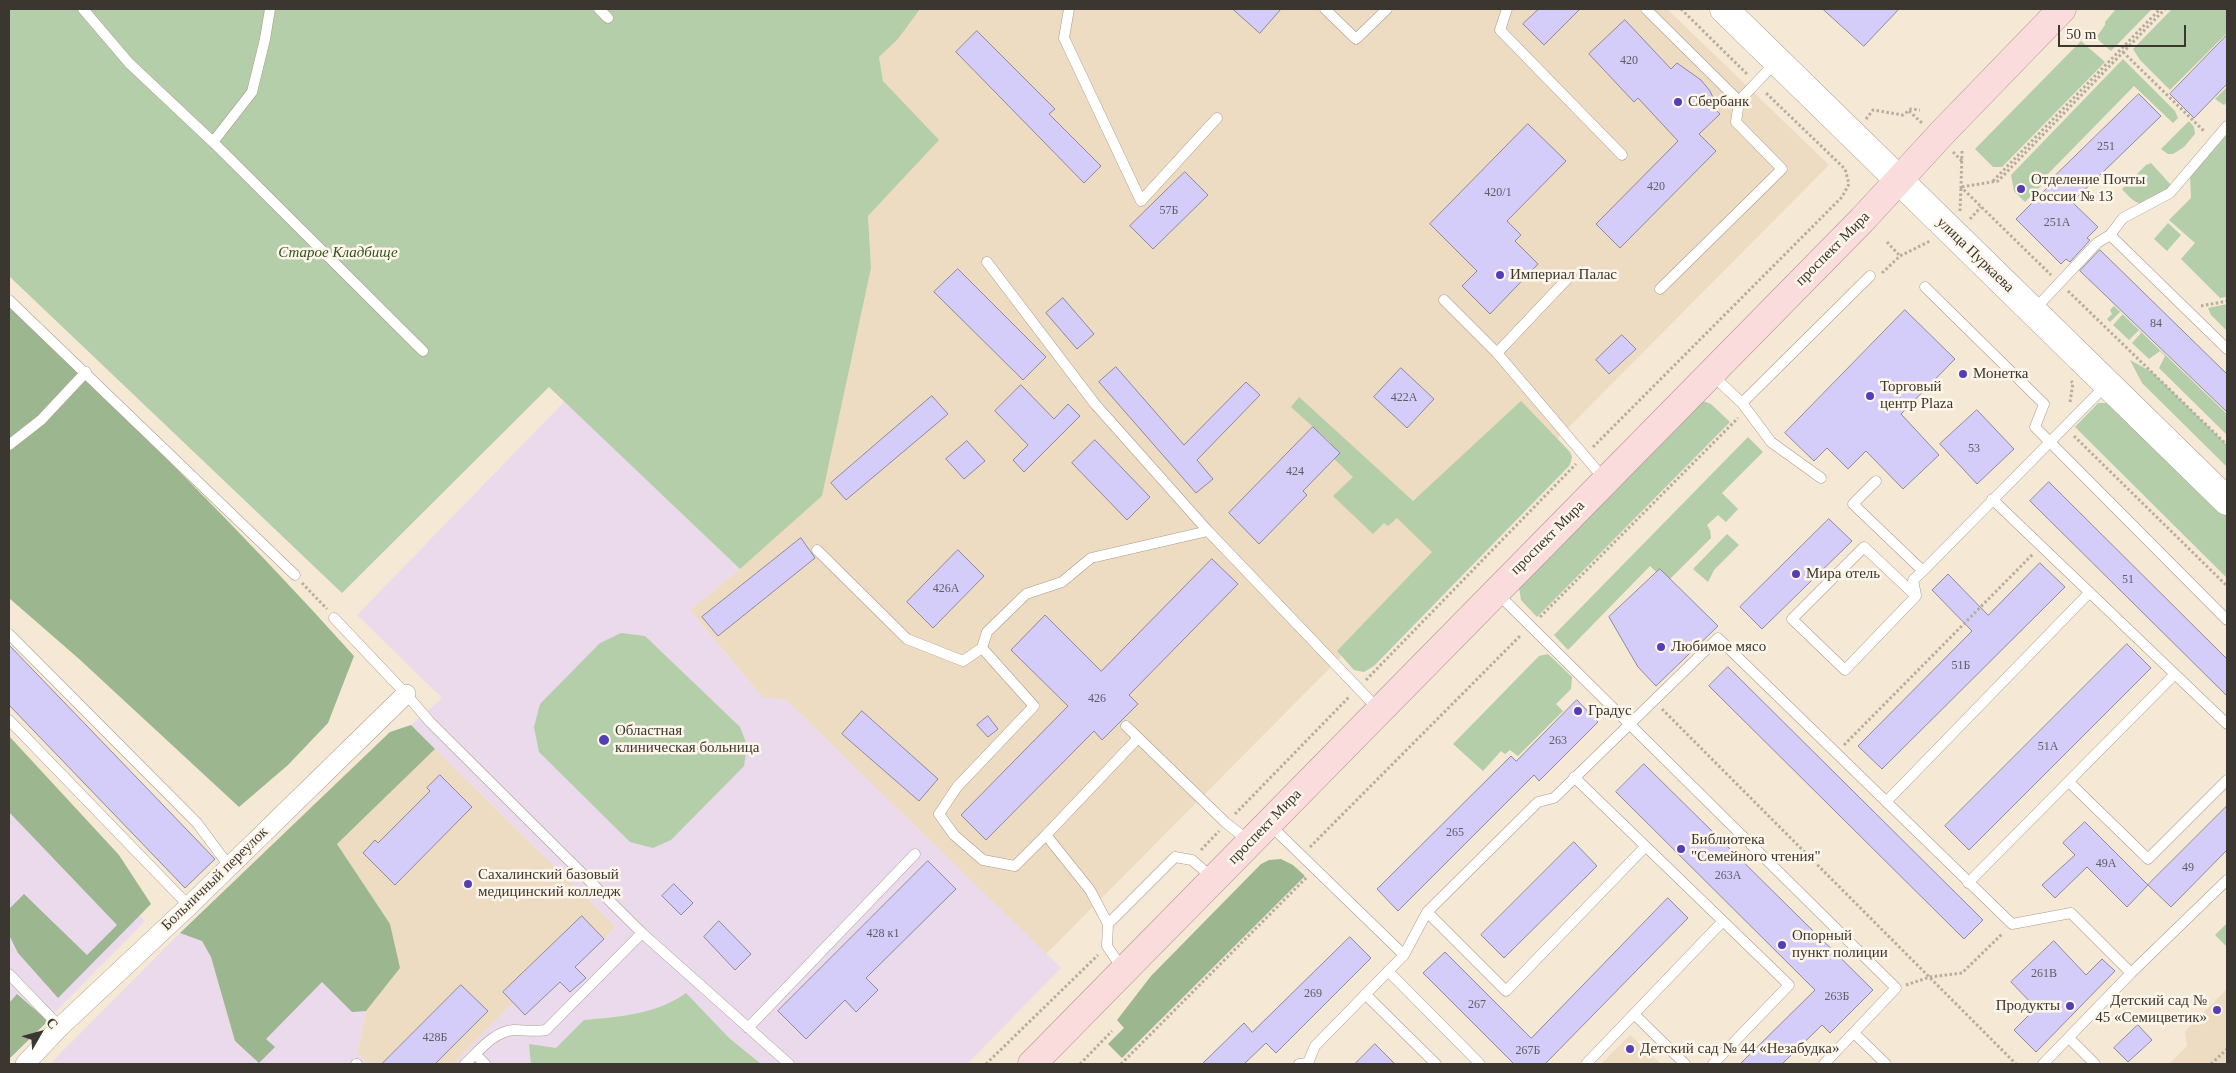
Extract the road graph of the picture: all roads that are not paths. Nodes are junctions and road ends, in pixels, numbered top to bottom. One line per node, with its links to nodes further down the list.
1 (83, 9): 16 (lane)
2 (270, 9): 16 (lane)
3 (599, 9): 11 (lane)
4 (1069, 9): 14 (lane)
5 (1325, 9): 6 (lane)
6 (1387, 9)
7 (1507, 9): 17 (lane)
8 (1646, 9): 13 (lane)
9 (1724, 9): 12 (main road, улица Пуркаева)
10 (2062, 9): 18 (main road, проспект Мира)
11 (608, 18)
12 (1777, 61): 13 (lane); 18 (main road, улица Пуркаева)
13 (1739, 101): 24 (lane)
14 (1217, 118)
15 (2227, 126): 19 (lane)
16 (212, 142): 29 (lane)
17 (1622, 155)
18 (1899, 181): 27 (main road, улица Пуркаева); 32 (main road, проспект Мира)
19 (2110, 235): 27 (lane); 28 (lane)
20 (987, 262): 42 (lane)
21 (1875, 276): 34 (lane)
22 (1568, 278): 30 (lane)
23 (1925, 287): 35 (lane)
24 (1660, 289)
25 (9, 300): 31 (lane)
26 (1444, 300): 30 (lane)
27 (2033, 312): 33 (main road, улица Пуркаева)
28 (2227, 349)
29 (423, 351)
30 (1497, 353): 38 (lane)
31 (86, 372): 36 (lane); 45 (lane)
32 (1711, 373): 34 (lane); 38 (main road, проспект Мира)
33 (2107, 385): 35 (lane); 41 (main road, улица Пуркаева)
34 (1744, 406): 37 (lane)
35 (2049, 441): 40 (lane); 50 (lane)
36 (9, 445)
37 (1821, 478)
38 (1605, 480): 46 (main road, проспект Мира)
39 (1876, 481): 44 (lane)
40 (1992, 499): 44 (lane); 47 (lane)
41 (2227, 502)
42 (1208, 531): 52 (lane); 55 (lane)
43 (817, 550): 52 (lane)
44 (1923, 570): 48 (lane)
45 (295, 575)
46 (1495, 591): 55 (main road, проспект Мира); 57 (lane)
47 (2089, 593): 53 (lane); 64 (lane)
48 (1916, 596): 48 (lane)
49 (334, 618): 54 (lane)
50 (2227, 620)
51 (9, 634): 69 (lane)
52 (982, 648): 66 (lane)
53 (2174, 675): 58 (lane); 63 (lane)
54 (406, 694): 69 (street, Больничный переулок); 77 (lane)
55 (1379, 710): 65 (main road, проспект Мира)
56 (9, 720): 73 (lane)
57 (1630, 722): 61 (lane); 64 (lane); 87 (lane)
58 (2227, 724)
59 (1126, 726): 60 (lane)
60 (1138, 738): 65 (lane); 66 (lane)
61 (1574, 778): 67 (lane); 74 (lane)
62 (2227, 780): 63 (lane)
63 (2069, 782): 72 (lane)
64 (1886, 802): 72 (lane)
65 (1259, 833): 70 (main road, проспект Мира); 78 (lane)
66 (1046, 835): 76 (lane)
67 (1644, 848): 74 (lane); 75 (lane)
68 (915, 854): 86 (lane)
69 (229, 866): 73 (street, Больничный переулок)
70 (1214, 879): 76 (lane); 79 (main road, проспект Мира)
71 (2227, 880): 82 (lane)
72 (1968, 883): 82 (lane)
73 (189, 906): 85 (street, Больничный переулок)
74 (1427, 912): 78 (lane)
75 (1723, 921): 84 (lane); 100 (lane)
76 (1108, 924): 79 (lane)
77 (642, 933): 86 (lane); 89 (lane)
78 (1404, 955): 80 (lane)
79 (1123, 971): 94 (main road, проспект Мира)
80 (1388, 971): 83 (lane); 97 (lane)
81 (9, 974): 85 (lane)
82 (2131, 974): 88 (lane)
83 (1365, 994): 95 (lane); 96 (lane)
84 (1635, 1015): 98 (lane); 99 (lane)
85 (60, 1027): 90 (street, Больничный переулок)
86 (748, 1028): 93 (lane)
87 (1854, 1033): 101 (lane); 102 (lane)
88 (2069, 1038): 103 (lane); 104 (lane)
89 (475, 1054): 91 (lane); 92 (lane)
90 (25, 1064)
91 (465, 1064)
92 (485, 1064)
93 (789, 1064)
94 (1032, 1064)
95 (1305, 1064)
96 (1436, 1064)
97 (1480, 1064)
98 (1586, 1064)
99 (1685, 1064)
100 (1713, 1064)
101 (1824, 1064)
102 (1886, 1064)
103 (2043, 1064)
104 (2095, 1064)

